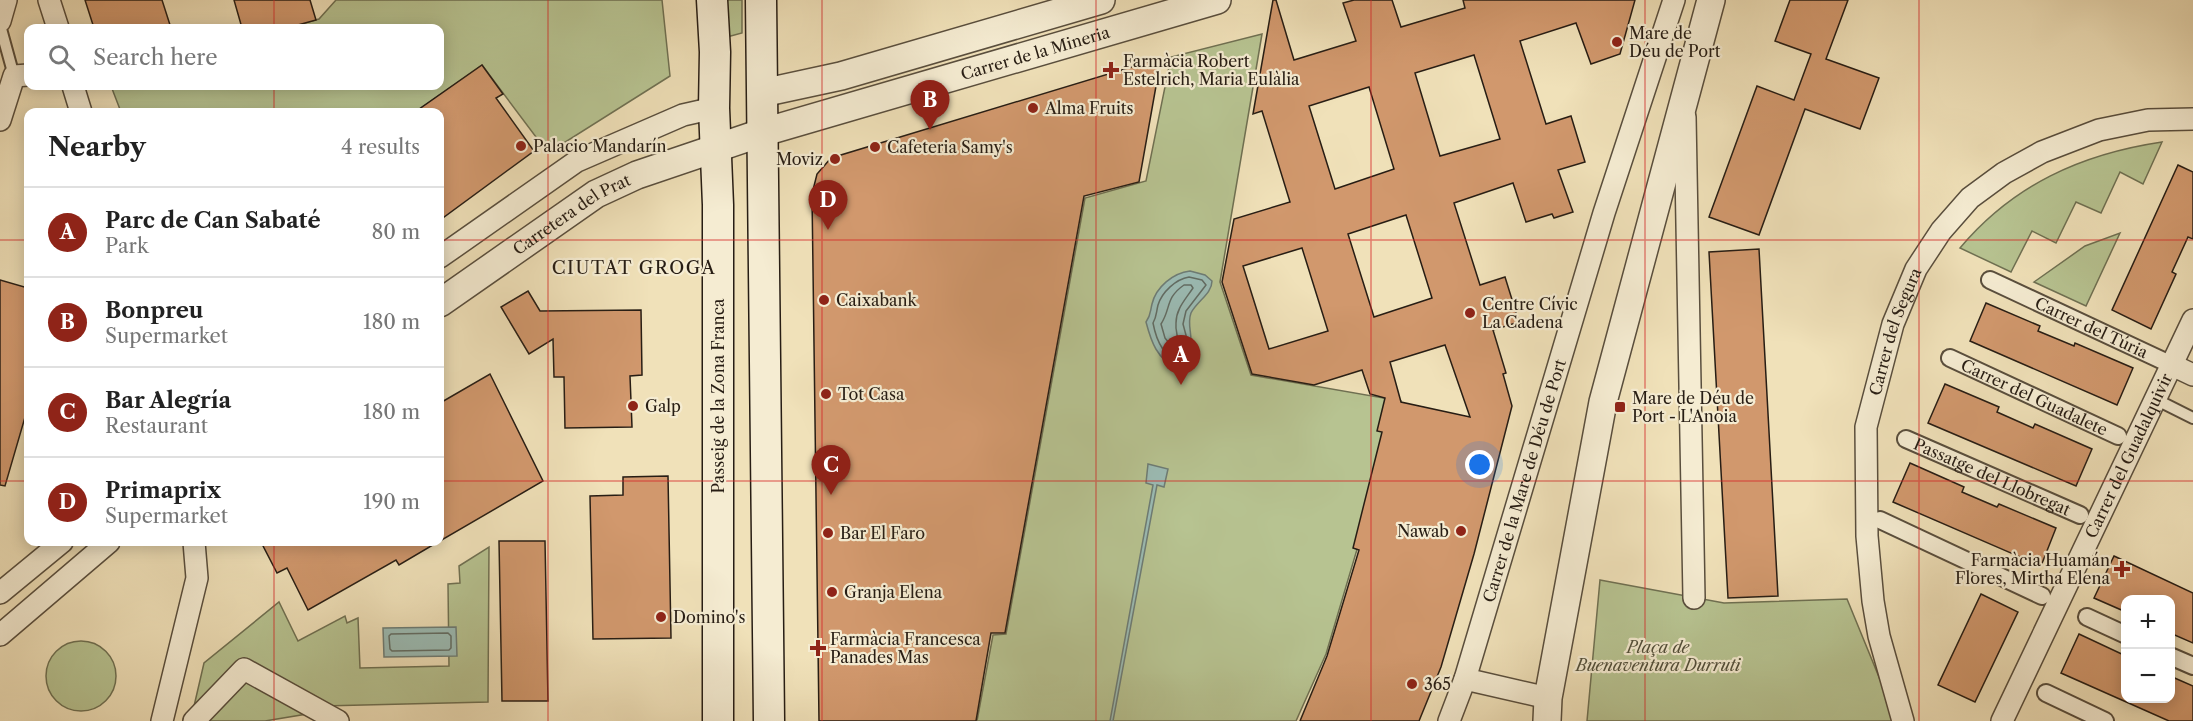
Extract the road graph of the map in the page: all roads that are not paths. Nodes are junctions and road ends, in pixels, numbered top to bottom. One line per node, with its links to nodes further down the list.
1 (6, 0): 10 (street)
2 (49, 0): 11 (street)
3 (712, 0): 17 (main road, Passeig de la Zona Franca)
4 (761, 0): 14 (main road)
5 (1101, 0): 14 (street, Carrer de la Mineria)
6 (1217, 0): 9 (street, Carrer de la Mineria)
7 (1674, 0): 46 (street, Carrer de la Mare de Déu de Port)
8 (1711, 0): 15 (street)
9 (1190, 4): 20 (street, Carrer de la Mineria)
10 (0, 23): 12 (lane)
11 (56, 24)
12 (21, 76): 19 (street)
13 (75, 90): 16 (street)
14 (762, 93): 17 (main road); 20 (main road)
15 (1685, 99): 40 (street); 48 (street)
16 (80, 108)
17 (714, 108): 21 (main road, Passeig de la Zona Franca); 22 (street)
18 (2193, 119): 55 (street, Carrer del Segura)
19 (0, 120)
20 (764, 132): 21 (street, Carrer de la Mineria); 53 (main road)
21 (716, 149): 24 (street, Carretera del Prat); 52 (main road, Passeig de la Zona Franca)
22 (444, 254)
23 (1990, 280): 27 (street, Carrer del Túria)
24 (444, 300)
25 (2193, 320): 27 (street, Carrer del Guadalquivir)
26 (1950, 358): 31 (street, Carrer del Guadalete)
27 (2172, 365): 28 (street, Carrer del Túria); 29 (street, Carrer del Guadalquivir)
28 (2193, 375)
29 (2155, 399): 30 (lane); 56 (street, Carrer del Guadalquivir)
30 (2193, 417)
31 (2118, 436)
32 (1906, 439): 33 (street, Passatge del Llobregat)
33 (2080, 515)
34 (1880, 520): 39 (street)
35 (57, 546): 38 (street)
36 (104, 546): 43 (street)
37 (194, 546): 49 (street)
38 (0, 593)
39 (2042, 596)
40 (1694, 598)
41 (2087, 617): 42 (street)
42 (2121, 633)
43 (0, 635)
44 (2175, 658): 45 (street)
45 (2193, 666)
46 (1465, 679): 48 (street); 54 (street, Carrer de la Mare de Déu de Port)
47 (2046, 693): 57 (street)
48 (1548, 710)
49 (162, 721)
50 (194, 721): 51 (street)
51 (338, 721)
52 (718, 721)
53 (769, 721)
54 (1449, 721)
55 (1903, 721)
56 (2002, 721)
57 (2105, 721)

